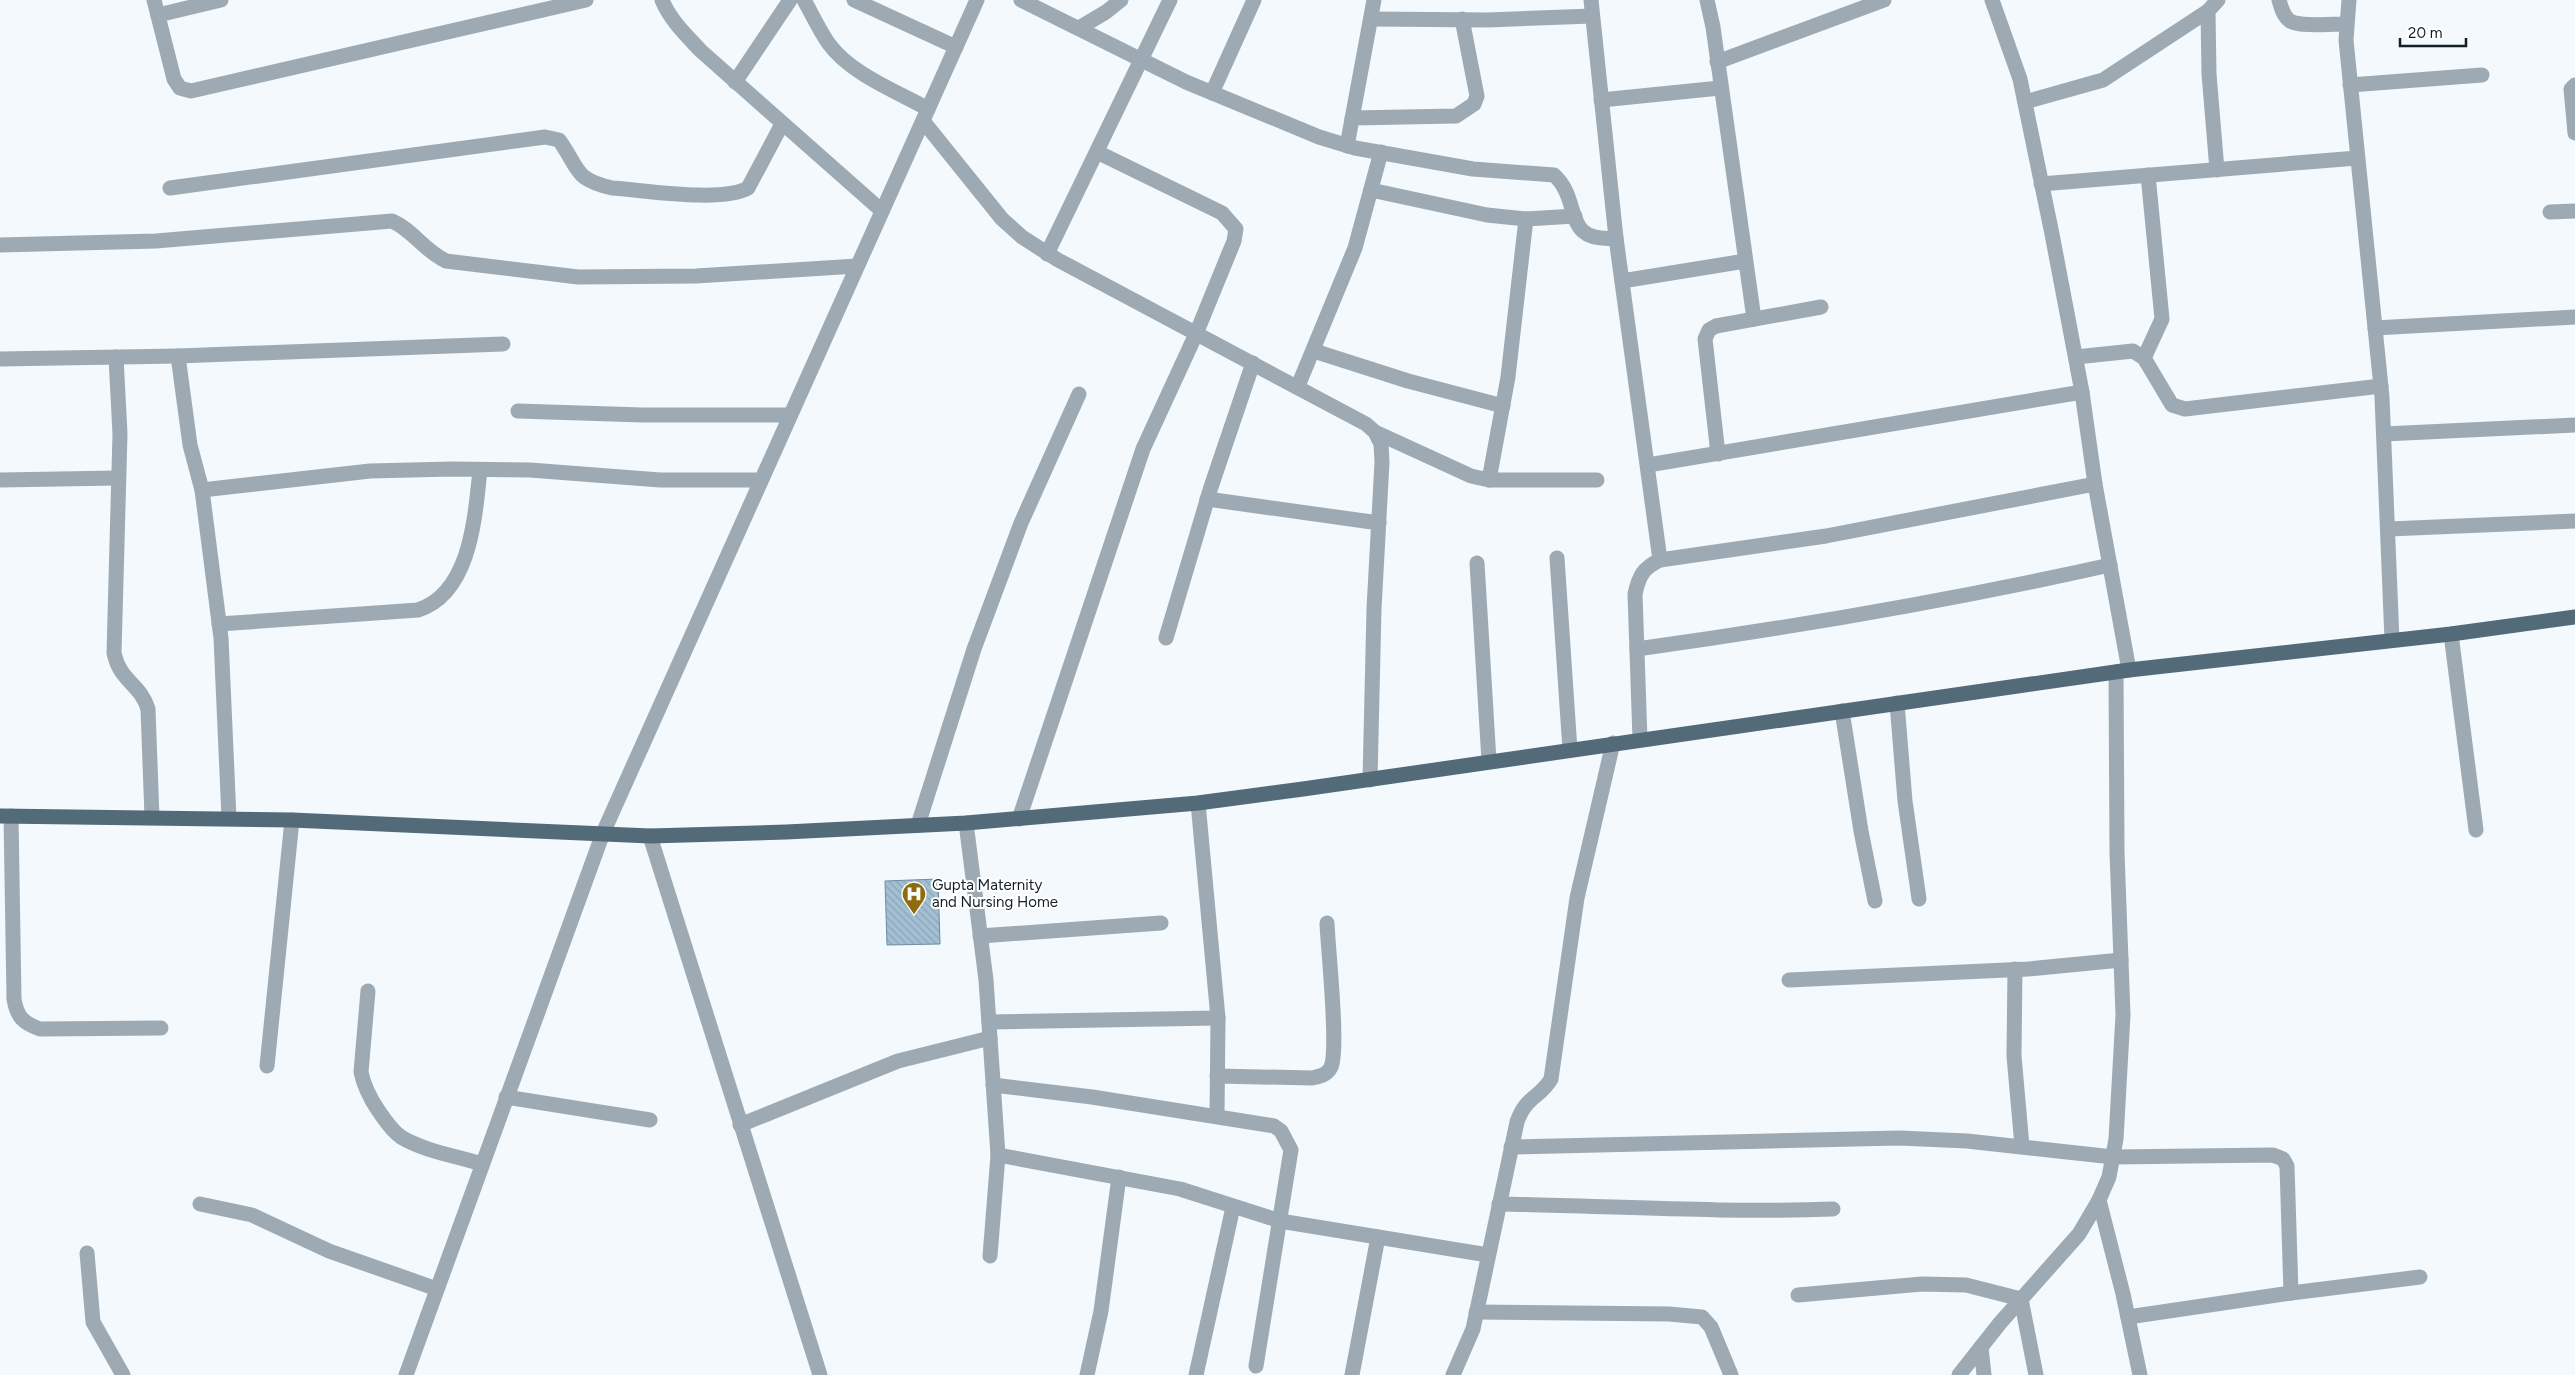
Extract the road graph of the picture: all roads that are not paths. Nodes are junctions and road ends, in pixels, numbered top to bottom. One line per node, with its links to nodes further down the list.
1 (221, 0): 21 (street)
2 (586, 0): 21 (street)
3 (662, 0): 31 (street)
4 (790, 0): 31 (street)
5 (804, 0): 38 (street)
6 (854, 0): 27 (street)
7 (978, 0): 27 (street)
8 (1021, 0): 26 (street)
9 (1121, 0): 26 (street)
10 (1170, 0): 28 (street)
11 (1254, 0): 35 (street)
12 (1374, 0): 23 (street)
13 (1591, 0): 22 (street)
14 (1707, 0): 29 (street)
15 (1884, 0): 20 (street)
16 (1992, 0): 37 (street)
17 (2279, 0): 25 (street)
18 (2349, 0): 25 (street)
19 (2213, 5): 37 (street); 46 (street)
20 (1852, 6): 29 (street)
21 (156, 7)
22 (1592, 16): 24 (street); 36 (street)
23 (1371, 19): 24 (street); 39 (street)
24 (1462, 19): 39 (street)
25 (2345, 24): 32 (street)
26 (1079, 28): 28 (street)
27 (956, 47): 38 (street)
28 (1141, 59): 35 (street); 43 (street)
29 (1717, 62): 34 (street)
30 (2482, 75): 32 (street)
31 (735, 82): 40 (street)
32 (2350, 84): 45 (street)
33 (2575, 85): 41 (street)
34 (1720, 88): 36 (street); 59 (street)
35 (1212, 93): 42 (street)
36 (1601, 100): 56 (street)
37 (2025, 102): 48 (street)
38 (925, 115): 51 (street); 58 (street)
39 (1352, 118): 42 (street)
40 (782, 124): 49 (street); 51 (street)
41 (2575, 132)
42 (1347, 146): 44 (street)
43 (1097, 152): 58 (street); 66 (street)
44 (1381, 152): 50 (street); 54 (street)
45 (2357, 158): 46 (street); 65 (street)
46 (2217, 170): 47 (street)
47 (2148, 175): 48 (street); 72 (street)
48 (2042, 184): 71 (street)
49 (170, 188)
50 (1370, 190): 55 (street); 68 (street)
51 (882, 211): 60 (street)
52 (2575, 211): 53 (street)
53 (2550, 212)
54 (1575, 216): 55 (street); 56 (street)
55 (1526, 219): 79 (street)
56 (1616, 238): 61 (street)
57 (0, 245): 60 (street)
58 (1047, 254): 66 (street)
59 (1745, 261): 61 (street); 64 (street)
60 (857, 266): 81 (street)
61 (1622, 281): 86 (street)
62 (1821, 307): 64 (street)
63 (2575, 317): 65 (street)
64 (1754, 319): 85 (street)
65 (2375, 328): 76 (street)
66 (1196, 334): 74 (street); 121 (street)
67 (503, 344): 69 (street)
68 (1314, 351): 75 (street); 79 (street)
69 (178, 356): 70 (street); 94 (street)
70 (116, 357): 73 (street); 88 (street)
71 (2076, 357): 72 (street); 77 (street)
72 (2144, 358): 76 (street)
73 (0, 359)
74 (1253, 363): 75 (street); 95 (street)
75 (1298, 386): 83 (street)
76 (2381, 386): 84 (street)
77 (2082, 392): 85 (street); 93 (street)
78 (1080, 394): 124 (street)
79 (1503, 406): 91 (street)
80 (518, 411): 81 (street)
81 (790, 415): 90 (street)
82 (2575, 425): 84 (street)
83 (1375, 432): 91 (street); 97 (street)
84 (2384, 434): 98 (street)
85 (1718, 454): 86 (street)
86 (1648, 465): 100 (street)
87 (480, 470): 90 (street); 94 (street); 104 (street)
88 (118, 478): 89 (street); 119 (street)
89 (0, 480)
90 (761, 480): 126 (street)
91 (1489, 480): 92 (street)
92 (1597, 480)
93 (2095, 484): 100 (street); 102 (street)
94 (202, 490): 104 (street)
95 (1207, 499): 97 (street); 106 (street)
96 (2575, 522): 98 (street)
97 (1379, 523): 116 (street)
98 (2389, 529): 107 (street)
99 (1557, 558): 114 (street)
100 (1660, 560): 108 (street)
101 (1477, 563): 115 (street)
102 (2110, 565): 108 (street); 109 (street)
103 (2575, 616): 105 (main road)
104 (219, 624): 120 (street)
105 (2451, 634): 107 (main road); 125 (street)
106 (1166, 638)
107 (2392, 640): 109 (main road)
108 (1637, 649): 112 (street)
109 (2123, 671): 110 (main road); 133 (street)
110 (1897, 703): 111 (main road); 128 (street)
111 (1842, 711): 112 (main road); 129 (street)
112 (1640, 740): 113 (main road)
113 (1613, 743): 114 (main road); 149 (street)
114 (1570, 750): 115 (main road)
115 (1489, 761): 116 (main road)
116 (1370, 780): 117 (main road)
117 (1198, 803): 121 (main road); 137 (street)
118 (5, 816): 119 (main road); 139 (street)
119 (152, 817): 120 (main road)
120 (229, 818): 122 (main road)
121 (1019, 819): 123 (main road)
122 (292, 820): 126 (main road); 141 (street)
123 (966, 823): 124 (main road); 132 (street)
124 (918, 826): 127 (main road)
125 (2476, 830)
126 (603, 833): 127 (main road); 144 (street)
127 (650, 836): 147 (street)
128 (1919, 899)
129 (1875, 901)
130 (1161, 923): 132 (street)
131 (1327, 924): 142 (street)
132 (980, 936): 138 (street)
133 (2121, 960): 134 (street); 151 (street)
134 (2014, 969): 135 (street); 148 (street)
135 (1789, 980)
136 (368, 991): 152 (street)
137 (1218, 1018): 138 (street); 142 (street)
138 (989, 1022): 140 (street)
139 (161, 1028)
140 (990, 1038): 143 (street); 147 (street)
141 (267, 1066)
142 (1217, 1076): 145 (street)
143 (993, 1085): 145 (street); 150 (street)
144 (506, 1097): 146 (street); 152 (street)
145 (1217, 1116): 159 (street)
146 (650, 1120)
147 (740, 1125): 175 (street)
148 (2022, 1146): 149 (street); 151 (street)
149 (1512, 1147): 156 (street)
150 (998, 1155): 153 (street); 163 (street)
151 (2113, 1157): 154 (street); 166 (street)
152 (482, 1164): 165 (street)
153 (1119, 1177): 157 (street); 176 (street)
154 (2099, 1200): 168 (street); 170 (street)
155 (200, 1204): 165 (street)
156 (1499, 1204): 158 (street); 162 (street)
157 (1233, 1207): 159 (street); 177 (street)
158 (1833, 1209)
159 (1280, 1221): 160 (street); 172 (street)
160 (1378, 1237): 162 (street); 178 (street)
161 (86, 1253): 173 (street)
162 (1488, 1255): 169 (street)
163 (990, 1256)
164 (2420, 1277): 166 (street)
165 (436, 1290): 174 (street)
166 (2291, 1293): 170 (street)
167 (1798, 1295): 168 (street)
168 (2021, 1299): 171 (street); 183 (street)
169 (1476, 1312): 179 (street); 180 (street)
170 (2128, 1317): 184 (street)
171 (1981, 1347): 181 (street); 182 (street)
172 (1256, 1366)
173 (123, 1375)
174 (406, 1375)
175 (820, 1375)
176 (1087, 1375)
177 (1196, 1375)
178 (1352, 1375)
179 (1453, 1375)
180 (1732, 1375)
181 (1959, 1375)
182 (1984, 1375)
183 (2036, 1375)
184 (2140, 1375)

